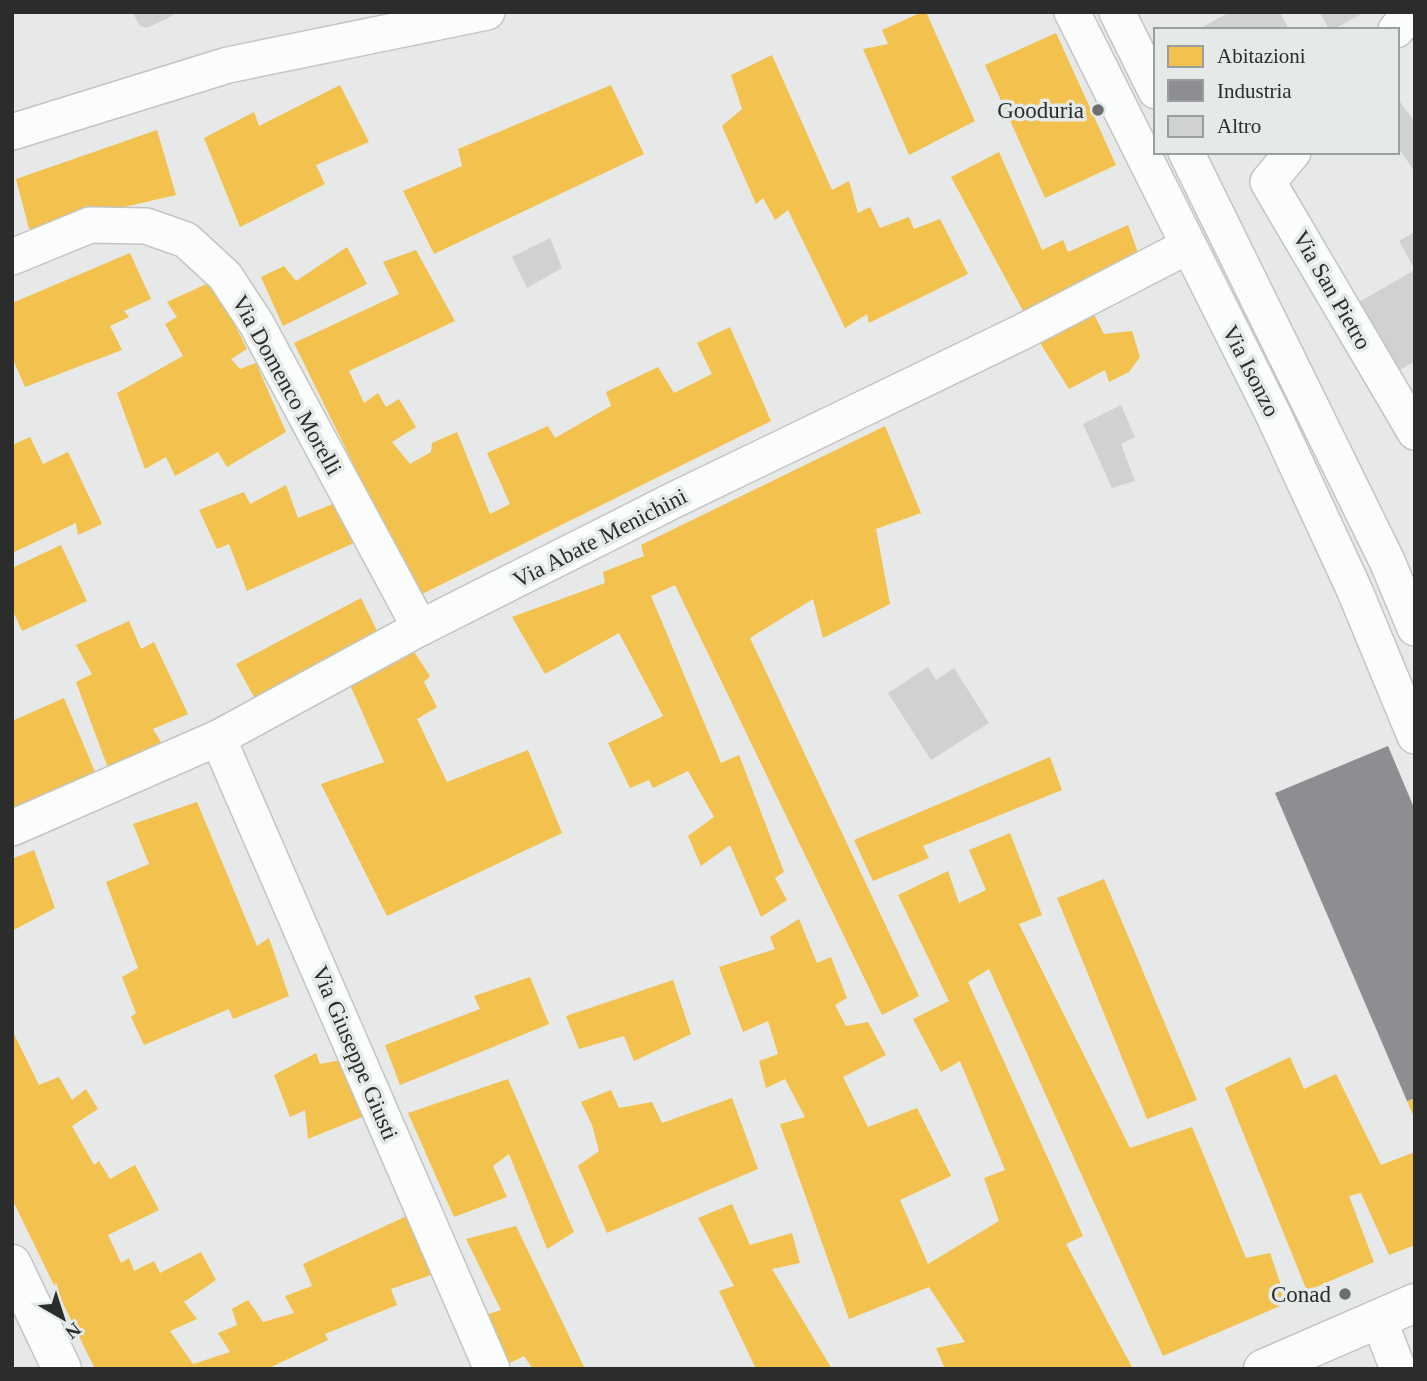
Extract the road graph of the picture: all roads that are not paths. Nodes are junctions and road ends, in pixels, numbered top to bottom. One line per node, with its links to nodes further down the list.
1 (487, 12): 7 (street)
2 (1072, 12): 10 (street, Via Isonzo)
3 (1117, 12): 6 (street)
4 (1411, 12): 5 (street)
5 (1398, 28)
6 (1154, 87)
7 (12, 132)
8 (1187, 154): 14 (street, Via Isonzo)
9 (1291, 154): 12 (street, Via San Pietro)
10 (1188, 246): 13 (street, Via Abate Menichini); 15 (street, Via Isonzo)
11 (12, 257): 13 (street, Via Domenco Morelli)
12 (1415, 432)
13 (420, 628): 16 (street, Via Abate Menichini)
14 (1415, 628)
15 (1415, 736)
16 (218, 738): 17 (street, Via Abate Menichini); 22 (street, Via Giuseppe Giusti)
17 (12, 828)
18 (12, 1264): 21 (street)
19 (1415, 1303): 20 (street)
20 (1379, 1320): 23 (street); 24 (street)
21 (62, 1369)
22 (492, 1369)
23 (1263, 1369)
24 (1398, 1369)

